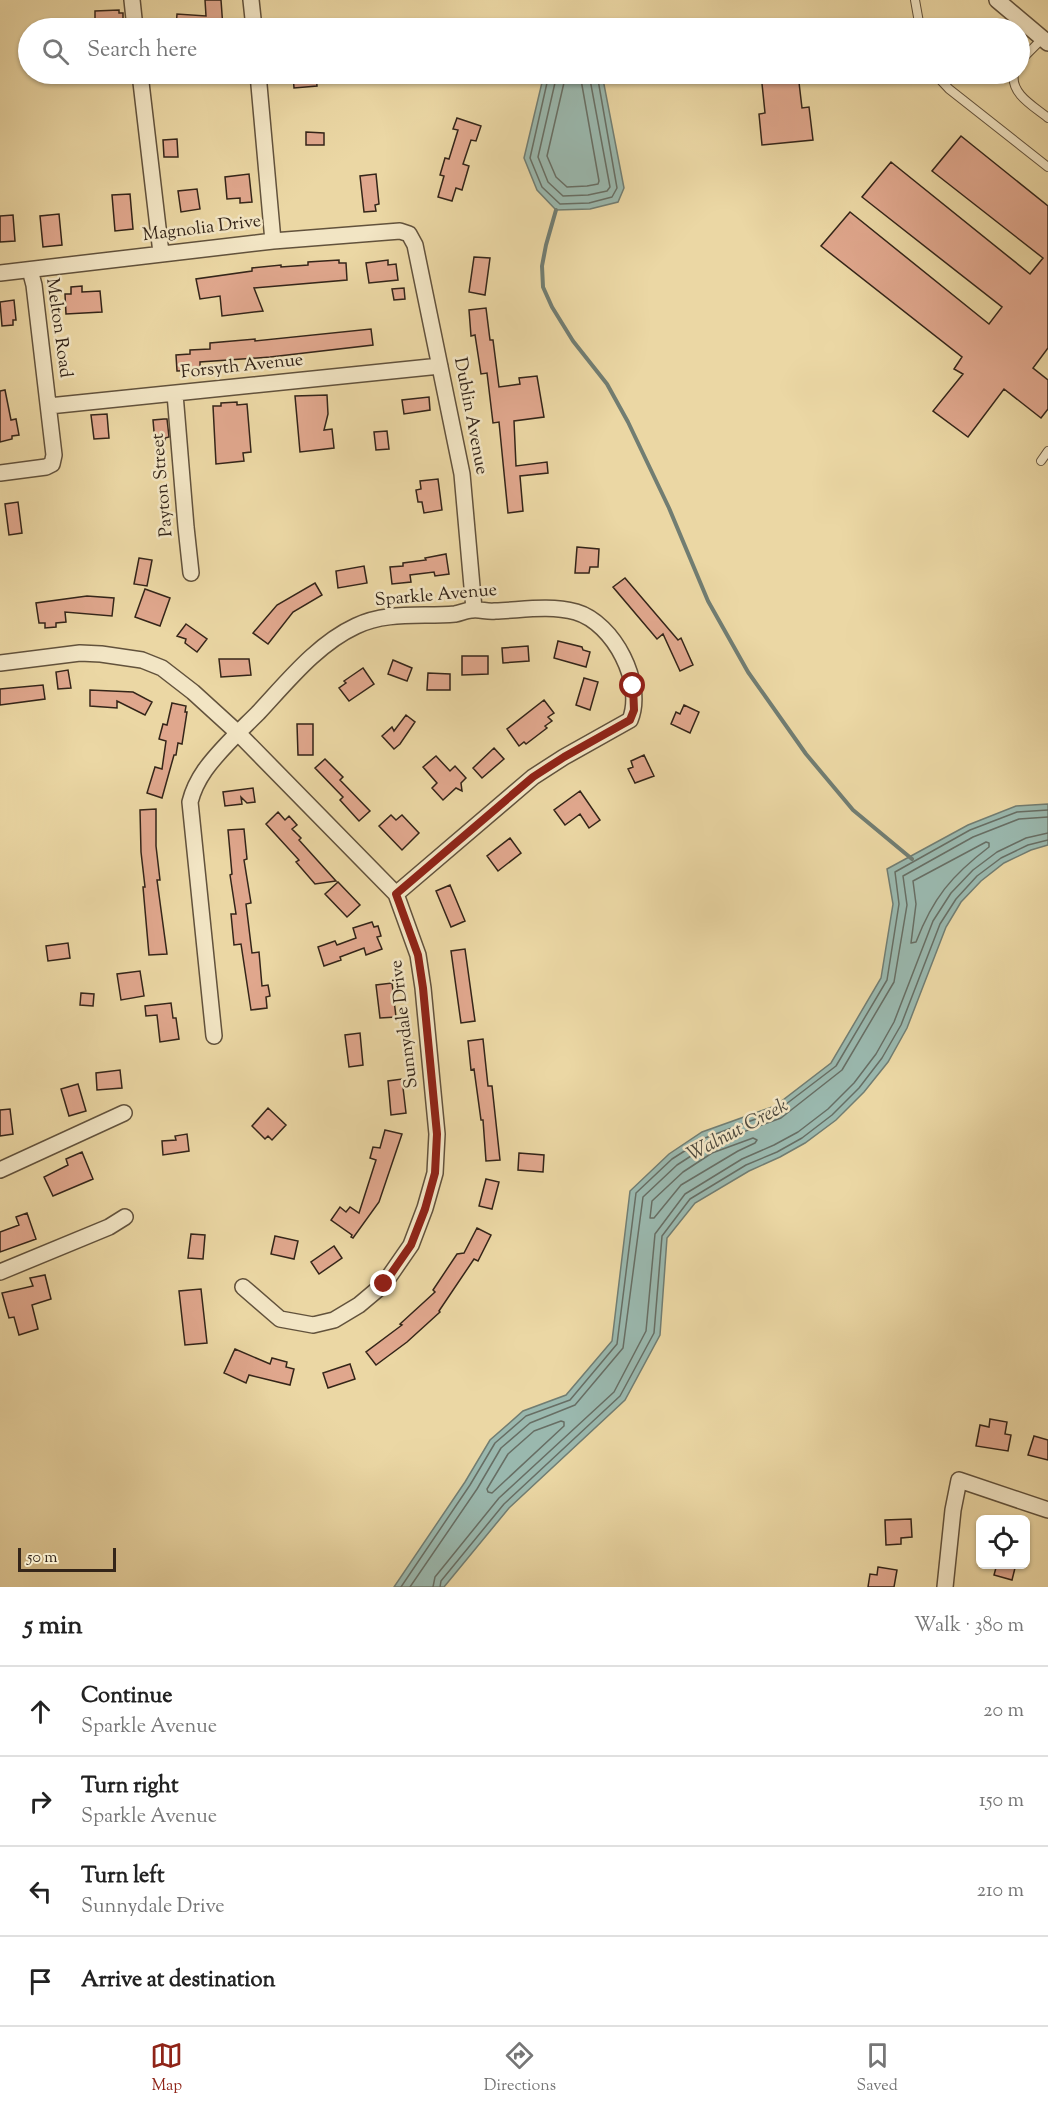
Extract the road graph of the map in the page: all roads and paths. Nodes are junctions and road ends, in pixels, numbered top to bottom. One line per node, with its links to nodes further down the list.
1 (132, 0): 5 (street)
2 (251, 0): 6 (street)
3 (915, 0): 7 (lane)
4 (997, 0): 8 (street)
5 (134, 18)
6 (253, 18)
7 (918, 18)
8 (1022, 18)
9 (1030, 24): 10 (street)
10 (1046, 36): 11 (lane)
11 (1030, 51)
12 (141, 84): 20 (street)
13 (259, 84): 19 (street)
14 (944, 84): 17 (lane)
15 (1015, 84): 16 (lane)
16 (1048, 118)
17 (1048, 167)
18 (409, 234): 19 (street, Magnolia Drive); 23 (street, Dublin Avenue)
19 (273, 240): 20 (street, Magnolia Drive)
20 (161, 253): 21 (street, Magnolia Drive)
21 (30, 270): 22 (street, Magnolia Drive); 25 (street, Melton Road)
22 (0, 273)
23 (440, 366): 24 (street, Forsyth Avenue); 30 (street, Dublin Avenue)
24 (175, 394): 25 (street, Forsyth Avenue); 29 (street, Payton Street)
25 (49, 406): 28 (street, Melton Road)
26 (1048, 451): 27 (lane)
27 (1041, 461)
28 (0, 473)
29 (191, 573)
30 (474, 609): 32 (street, Sparkle Avenue); 33 (street, Sparkle Avenue)
31 (0, 663): 32 (street, Sunnydale Drive)
32 (238, 733): 33 (street, Sunnydale Drive); 34 (street, Sparkle Avenue)
33 (396, 894): 39 (street, Sunnydale Drive)
34 (214, 1036)
35 (124, 1113): 36 (street)
36 (0, 1170)
37 (125, 1217): 38 (street)
38 (0, 1272)
39 (243, 1287)
40 (1048, 1510): 41 (street)
41 (945, 1587)

